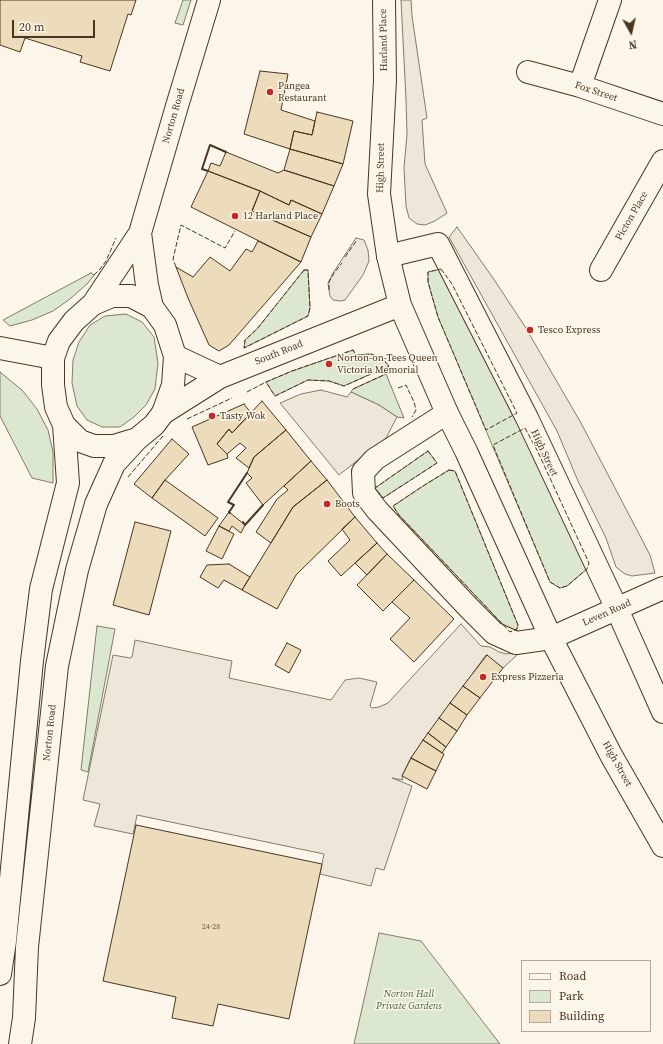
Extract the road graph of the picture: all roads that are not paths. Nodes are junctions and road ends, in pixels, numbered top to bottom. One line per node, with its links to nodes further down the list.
1 (209, 0): 9 (main road, Norton Road)
2 (384, 0): 5 (main road, Harland Place)
3 (610, 0): 6 (main road)
4 (528, 72): 6 (main road, Fox Street)
5 (385, 80): 10 (main road, High Street)
6 (580, 86): 7 (main road, Fox Street)
7 (663, 114)
8 (663, 161): 11 (main road, Picton Place)
9 (140, 233): 12 (main road, Norton Road); 14 (main road, Norton Road)
10 (388, 256): 13 (main road, High Street); 24 (main road, High Street)
11 (601, 270)
12 (92, 304): 14 (main road); 17 (main road)
13 (400, 305): 18 (main road, South Road); 20 (main road, High Street)
14 (152, 307): 16 (main road)
15 (0, 348): 17 (main road)
16 (175, 356): 18 (main road); 19 (main road)
17 (53, 358): 21 (main road)
18 (220, 377): 19 (main road, South Road)
19 (163, 413): 22 (main road)
20 (446, 413): 25 (main road, High Street); 25 (main road)
21 (64, 425): 22 (main road); 28 (main road)
22 (137, 439): 29 (main road, Norton Road)
23 (663, 588): 24 (main road, Leven Road)
24 (617, 609): 25 (main road, Leven Road); 26 (main road, High Street)
25 (551, 638): 27 (main road, High Street)
26 (663, 712)
27 (663, 846)
28 (0, 974)
29 (20, 1044)

